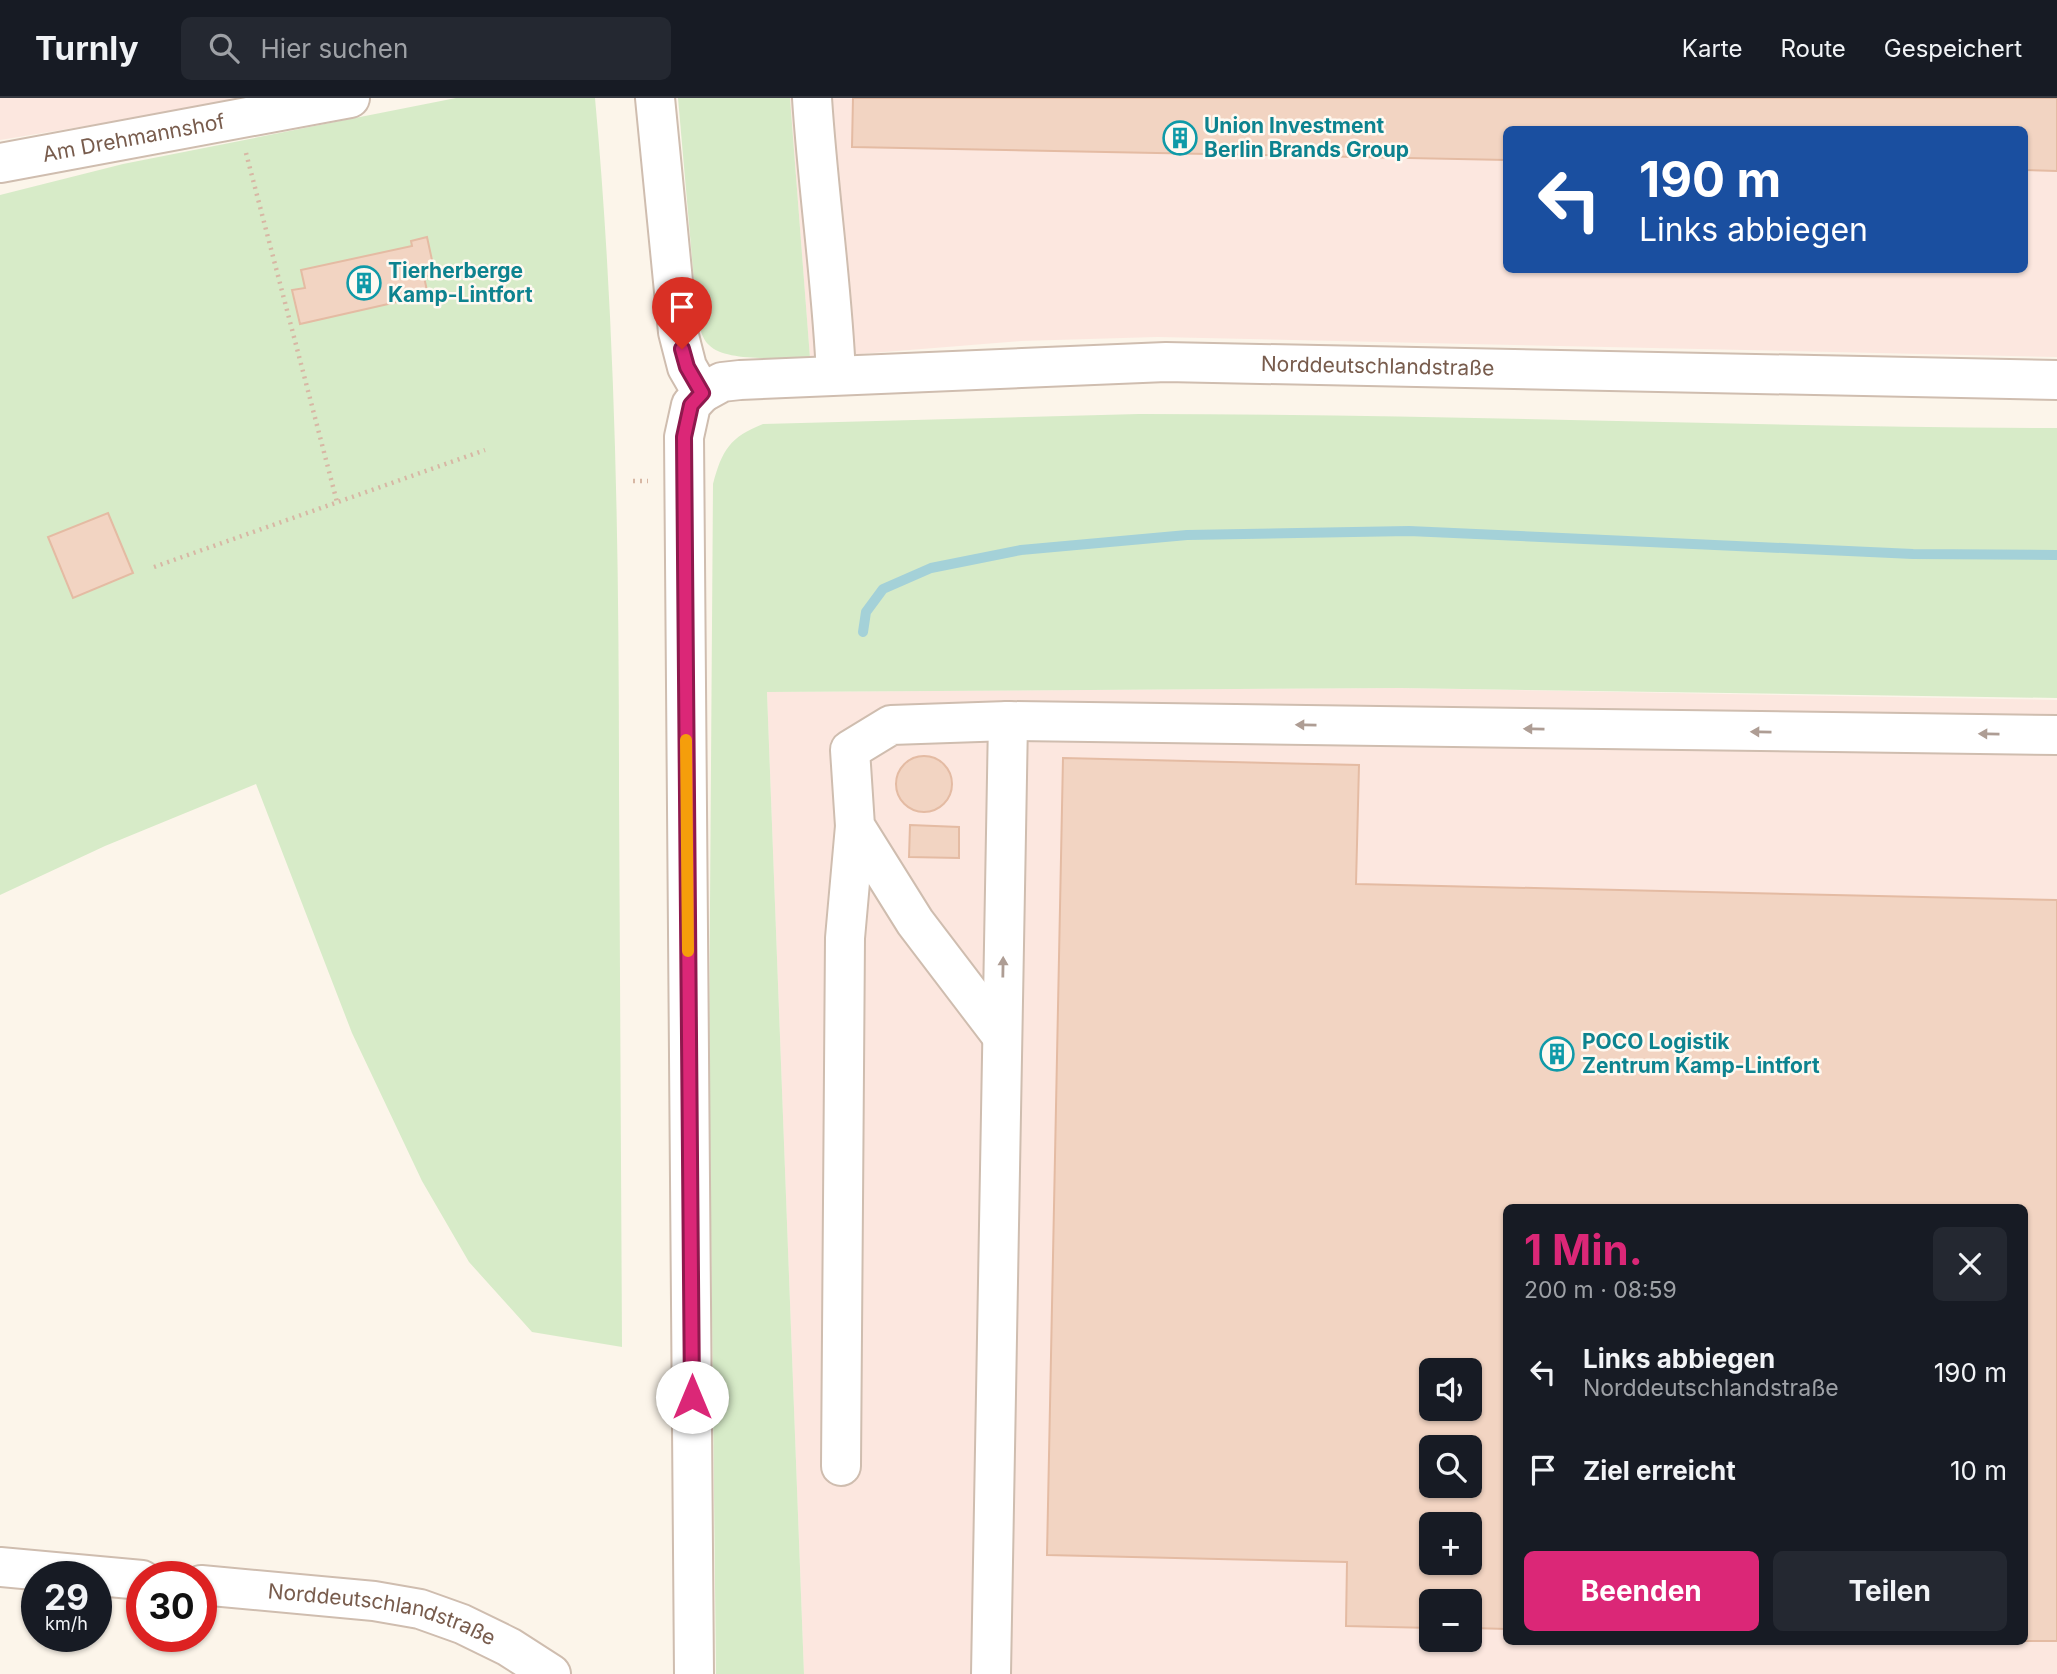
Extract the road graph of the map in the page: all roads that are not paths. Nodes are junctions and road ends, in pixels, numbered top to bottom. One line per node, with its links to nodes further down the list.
1 (351, 98): 4 (street, Am Drehmannshof)
2 (655, 98): 7 (street)
3 (812, 98): 5 (street)
4 (0, 163)
5 (836, 376): 6 (street, Norddeutschlandstraße); 7 (street, Norddeutschlandstraße)
6 (2057, 380)
7 (702, 393): 17 (street)
8 (1009, 720): 9 (street, one-way to 8); 10 (street); 11 (street, one-way to 8)
9 (2057, 735)
10 (855, 826): 11 (street); 12 (street)
11 (1001, 1035): 18 (street)
12 (841, 1466)
13 (0, 1567): 14 (street)
14 (126, 1579)
15 (217, 1586): 16 (street, Norddeutschlandstraße)
16 (551, 1674)
17 (694, 1674)
18 (991, 1674)

